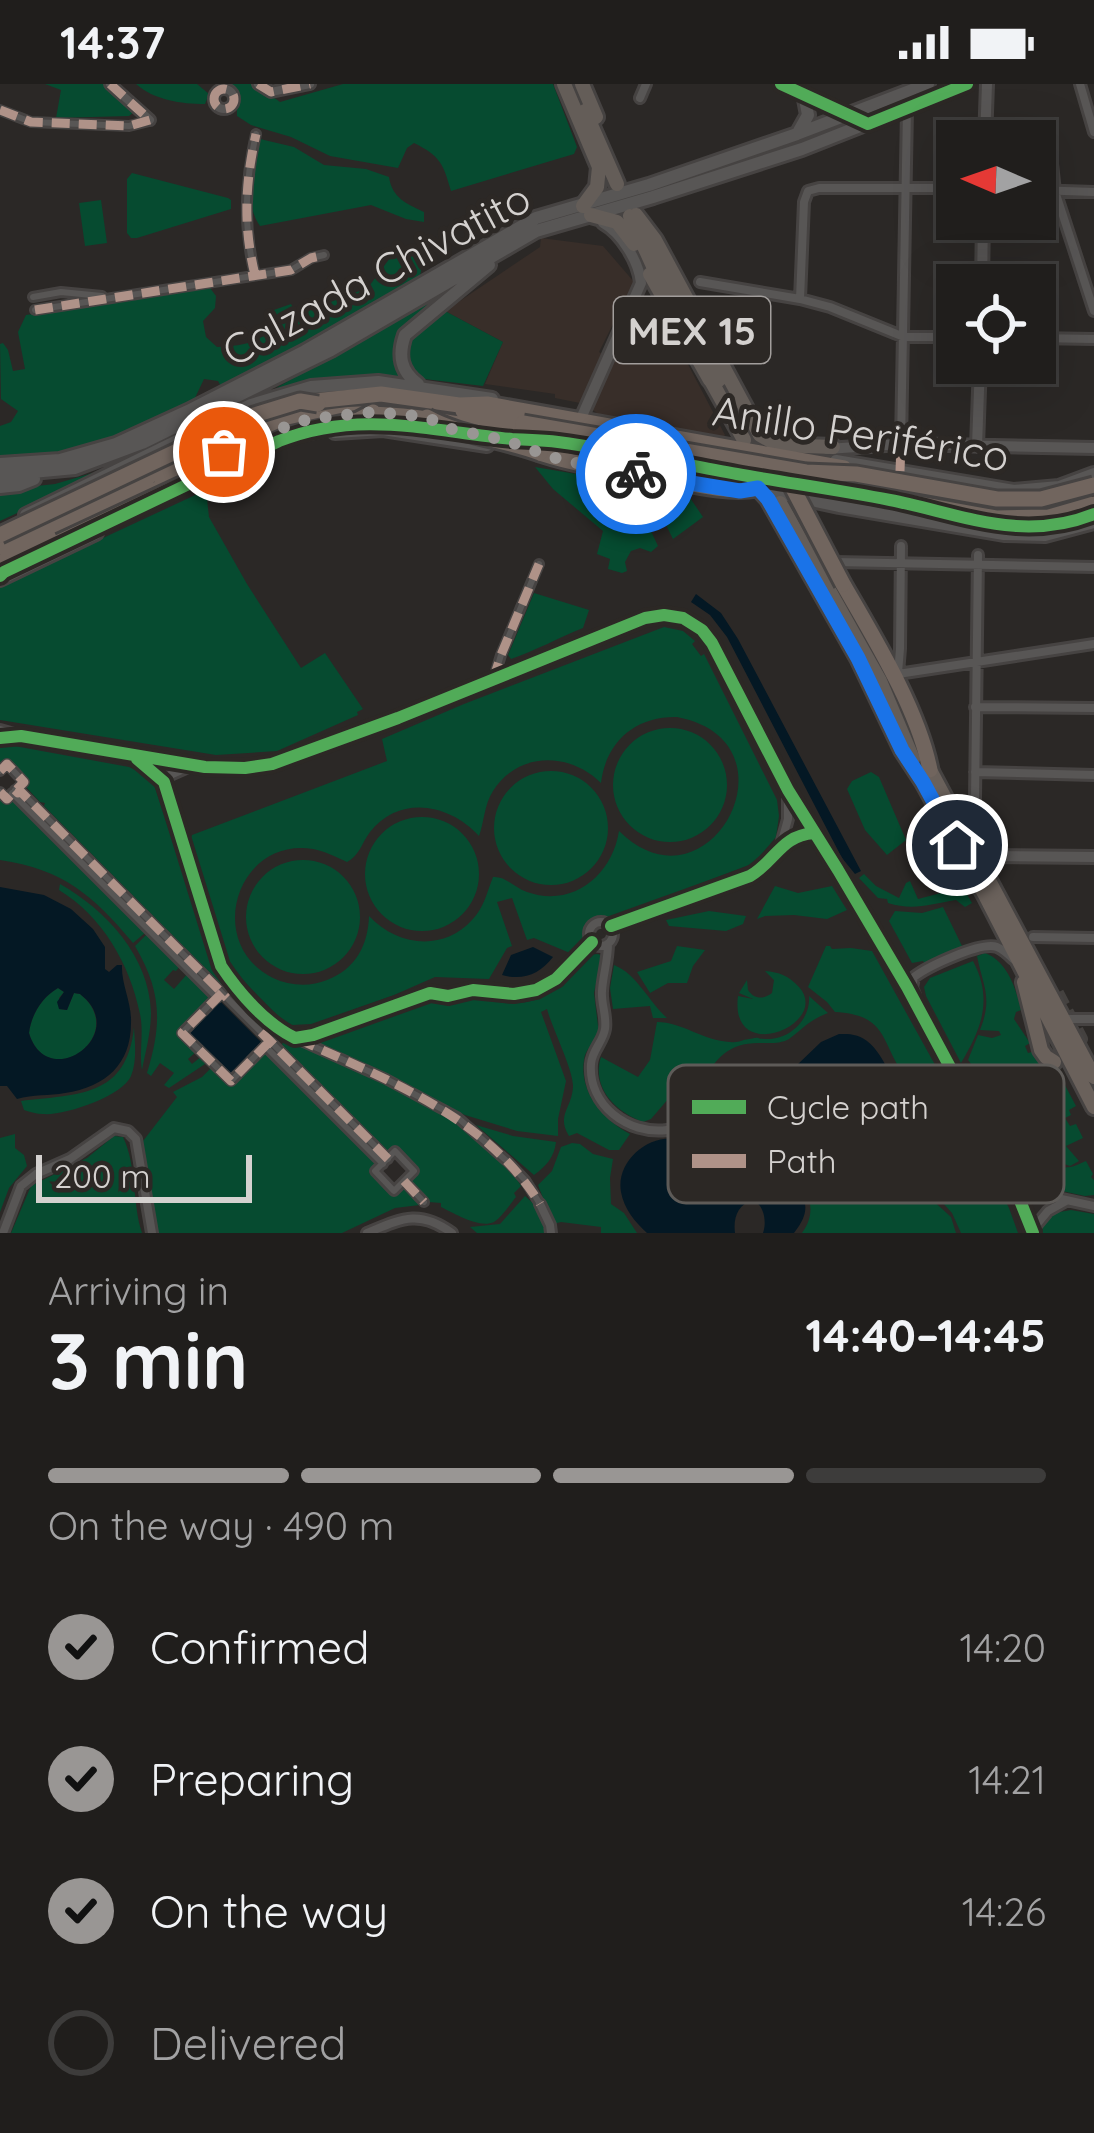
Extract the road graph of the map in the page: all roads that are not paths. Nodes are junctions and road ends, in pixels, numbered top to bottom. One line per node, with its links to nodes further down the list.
1 (110, 84): 18 (street)
2 (258, 84): 3 (street)
3 (310, 84)
4 (564, 84): 31 (main road)
5 (578, 84): 24 (main road)
6 (646, 84): 14 (street)
7 (781, 84): 13 (street)
8 (928, 84): 12 (main road)
9 (968, 84): 15 (main road)
10 (987, 84): 19 (street)
11 (1080, 84): 21 (street)
12 (905, 88): 17 (main road)
13 (804, 94): 17 (street); 23 (main road)
14 (640, 98)
15 (907, 109): 20 (main road); 25 (street)
16 (0, 110): 18 (street)
17 (850, 115): 20 (street); 23 (main road)
18 (150, 120)
19 (986, 120)
20 (868, 124): 27 (main road)
21 (1094, 132)
22 (256, 134): 35 (street)
23 (796, 134): 27 (main road)
24 (620, 183)
25 (904, 187): 26 (street); 39 (street); 42 (street)
26 (936, 188)
27 (651, 191): 31 (main road, Calzada Chivatito)
28 (1056, 191): 29 (street)
29 (1094, 192)
30 (1056, 194): 41 (street)
31 (583, 214): 33 (main road, Calzada Chivatito); 46 (main road); 52 (street); 62 (main road, Calzada Chivatito)
32 (633, 215): 46 (main road, MEX 15); 46 (main road, MEX 15); 59 (main road)
33 (498, 253): 48 (main road); 63 (main road, Calzada Chivatito)
34 (324, 255): 35 (street)
35 (255, 275): 38 (street)
36 (700, 282): 39 (street)
37 (33, 297): 38 (street)
38 (112, 297): 40 (street)
39 (800, 299): 42 (street)
40 (35, 310)
41 (1094, 311)
42 (904, 337): 43 (street); 56 (street)
43 (936, 337)
44 (1056, 338): 45 (street)
45 (1094, 339)
46 (712, 382)
47 (979, 384): 58 (street)
48 (424, 387): 49 (main road); 54 (main road)
49 (541, 408): 52 (main road); 55 (highway)
50 (460, 411): 65 (highway, bridge); 72 (highway, bridge); 84 (highway, bridge)
51 (373, 412): 53 (highway); 74 (highway, bridge); 81 (highway, bridge)
52 (582, 416): 61 (main road)
53 (427, 417): 67 (highway, bridge); 69 (highway, bridge)
54 (214, 422): 57 (highway); 72 (main road)
55 (608, 426): 57 (highway, Anillo Periférico); 65 (highway, Anillo Periférico)
56 (901, 444): 58 (street); 59 (street)
57 (194, 446): 72 (highway, Anillo Periférico)
58 (977, 446): 60 (street)
59 (833, 448): 61 (street)
60 (1094, 448)
61 (794, 454): 65 (main road)
62 (0, 464)
63 (44, 472): 64 (main road, Calzada Chivatito); 66 (main road)
64 (0, 476)
65 (1094, 480)
66 (0, 487)
67 (758, 488): 68 (main road); 74 (main road); 95 (highway)
68 (809, 500): 71 (main road); 76 (highway)
69 (1094, 501): 81 (highway, Anillo Periférico)
70 (785, 505): 95 (main road)
71 (1094, 522)
72 (0, 537)
73 (901, 545): 78 (street)
74 (56, 546): 81 (highway)
75 (978, 555): 79 (street)
76 (835, 562): 78 (street); 84 (highway)
77 (539, 564): 85 (street)
78 (901, 565): 79 (street); 84 (street)
79 (978, 567): 80 (street); 83 (street)
80 (1094, 567)
81 (0, 568)
82 (1094, 644): 83 (street)
83 (975, 664): 84 (street); 86 (street)
84 (895, 675): 95 (highway)
85 (494, 680): 90 (street); 96 (street)
86 (975, 707): 87 (street); 92 (street)
87 (1094, 708)
88 (0, 734): 89 (street)
89 (132, 755): 90 (street); 94 (street)
90 (192, 765): 94 (street)
91 (0, 771): 98 (street)
92 (975, 772): 93 (street); 99 (street)
93 (1094, 776)
94 (167, 778): 118 (street)
95 (929, 778): 100 (highway); 112 (highway)
96 (788, 790): 101 (street); 103 (street)
97 (0, 792): 98 (street)
98 (14, 792): 114 (street)
99 (975, 799): 100 (street); 102 (street)
100 (949, 806): 102 (highway)
101 (814, 833): 103 (street); 115 (street)
102 (967, 837): 104 (highway)
103 (780, 849): 107 (street)
104 (978, 856): 105 (street); 106 (highway)
105 (1094, 857)
106 (1008, 912): 113 (highway); 116 (highway)
107 (610, 926): 110 (street); 111 (street)
108 (1033, 937): 109 (street)
109 (1094, 938)
110 (592, 942): 111 (street); 118 (street)
111 (608, 944): 124 (street)
112 (1020, 965): 115 (street); 120 (highway); 123 (highway)
113 (1058, 993)
114 (219, 995): 119 (street); 119 (street)
115 (921, 1013): 121 (street)
116 (1064, 1019): 117 (street); 122 (highway)
117 (1094, 1019)
118 (295, 1038): 133 (street)
119 (267, 1044): 125 (street)
120 (1054, 1062)
121 (949, 1065)
122 (1094, 1077)
123 (1094, 1107)
124 (668, 1129)
125 (385, 1162): 126 (street); 126 (street)
126 (404, 1181): 129 (street)
127 (1064, 1199): 128 (street)
128 (1068, 1200): 130 (street); 134 (street)
129 (424, 1202)
130 (1064, 1202)
131 (1021, 1203): 136 (street)
132 (1062, 1203): 136 (street)
133 (539, 1204): 140 (street)
134 (1092, 1204)
135 (375, 1231): 139 (street)
136 (1032, 1232)
137 (3, 1233): 138 (street)
138 (152, 1233)
139 (452, 1233)
140 (551, 1233)

